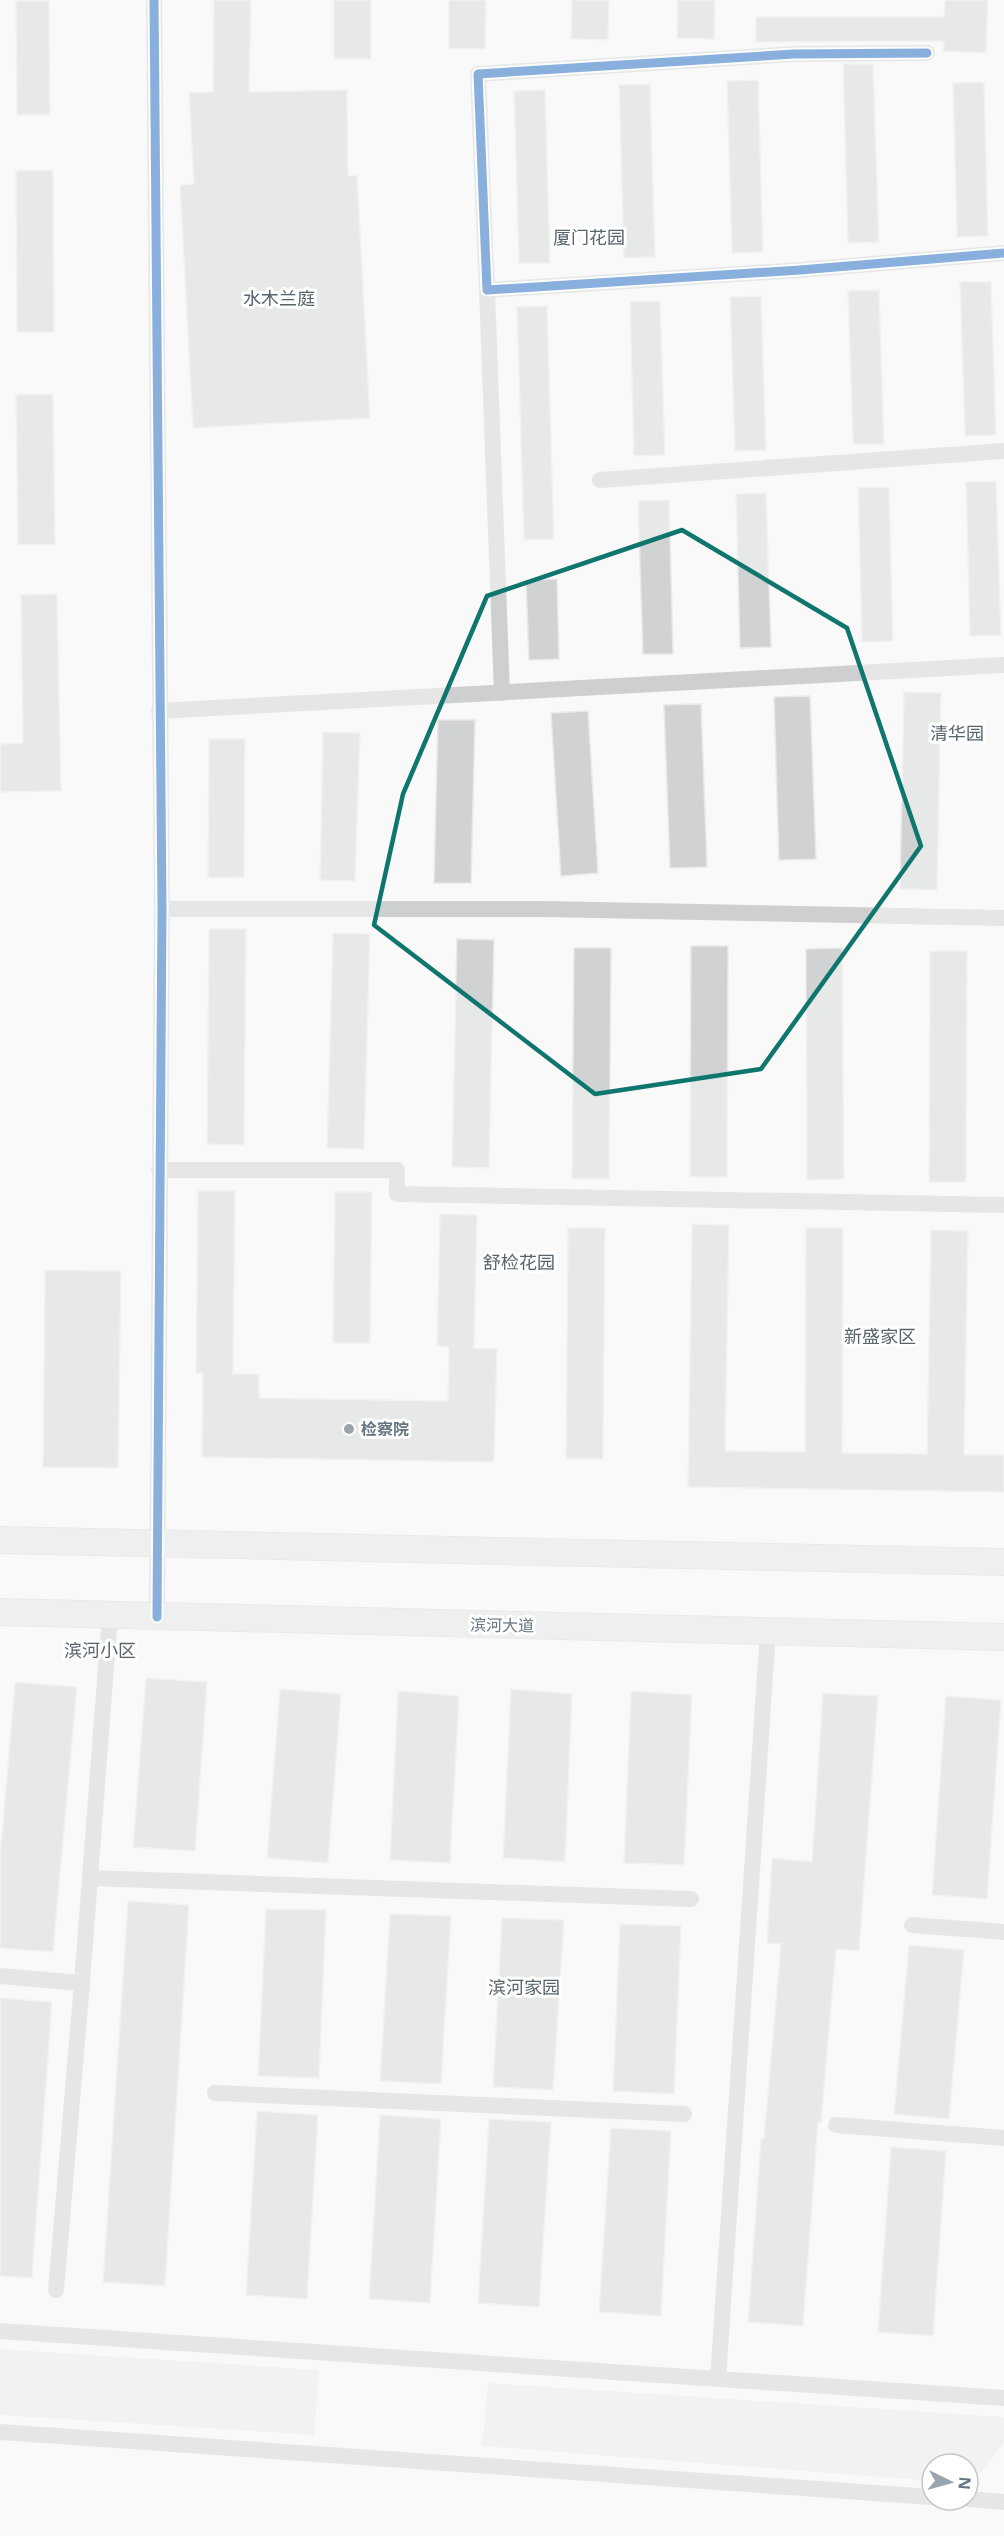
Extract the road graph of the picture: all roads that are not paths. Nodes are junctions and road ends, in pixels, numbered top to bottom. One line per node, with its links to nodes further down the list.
1 (154, 0): 9 (street)
2 (927, 53): 4 (street)
3 (1004, 253): 4 (street)
4 (487, 290): 8 (street)
5 (1004, 452): 6 (street)
6 (600, 480)
7 (1004, 665): 8 (street)
8 (502, 693): 9 (street)
9 (159, 711): 10 (street)
10 (162, 909): 11 (street); 12 (street)
11 (1004, 918)
12 (159, 1170): 13 (street); 15 (street)
13 (1004, 1205)
14 (0, 1540): 15 (main road)
15 (157, 1543): 16 (main road); 19 (street)
16 (1004, 1562)
17 (0, 1612): 18 (main road, 滨河大道)
18 (110, 1614): 19 (main road, 滨河大道); 22 (street)
19 (157, 1617): 20 (main road, 滨河大道)
20 (768, 1631): 21 (main road, 滨河大道); 34 (street)
21 (1004, 1636)
22 (90, 1878): 23 (street); 27 (street)
23 (691, 1899)
24 (912, 1925): 25 (street)
25 (1004, 1932)
26 (0, 1976): 27 (street)
27 (82, 1983): 32 (street)
28 (214, 2093): 29 (street)
29 (684, 2114)
30 (836, 2125): 31 (street)
31 (1004, 2138)
32 (56, 2290)
33 (0, 2331): 34 (street)
34 (718, 2379): 35 (street)
35 (1004, 2398)
36 (0, 2432): 37 (street)
37 (920, 2496)
38 (980, 2500): 39 (street)
39 (1004, 2502)

